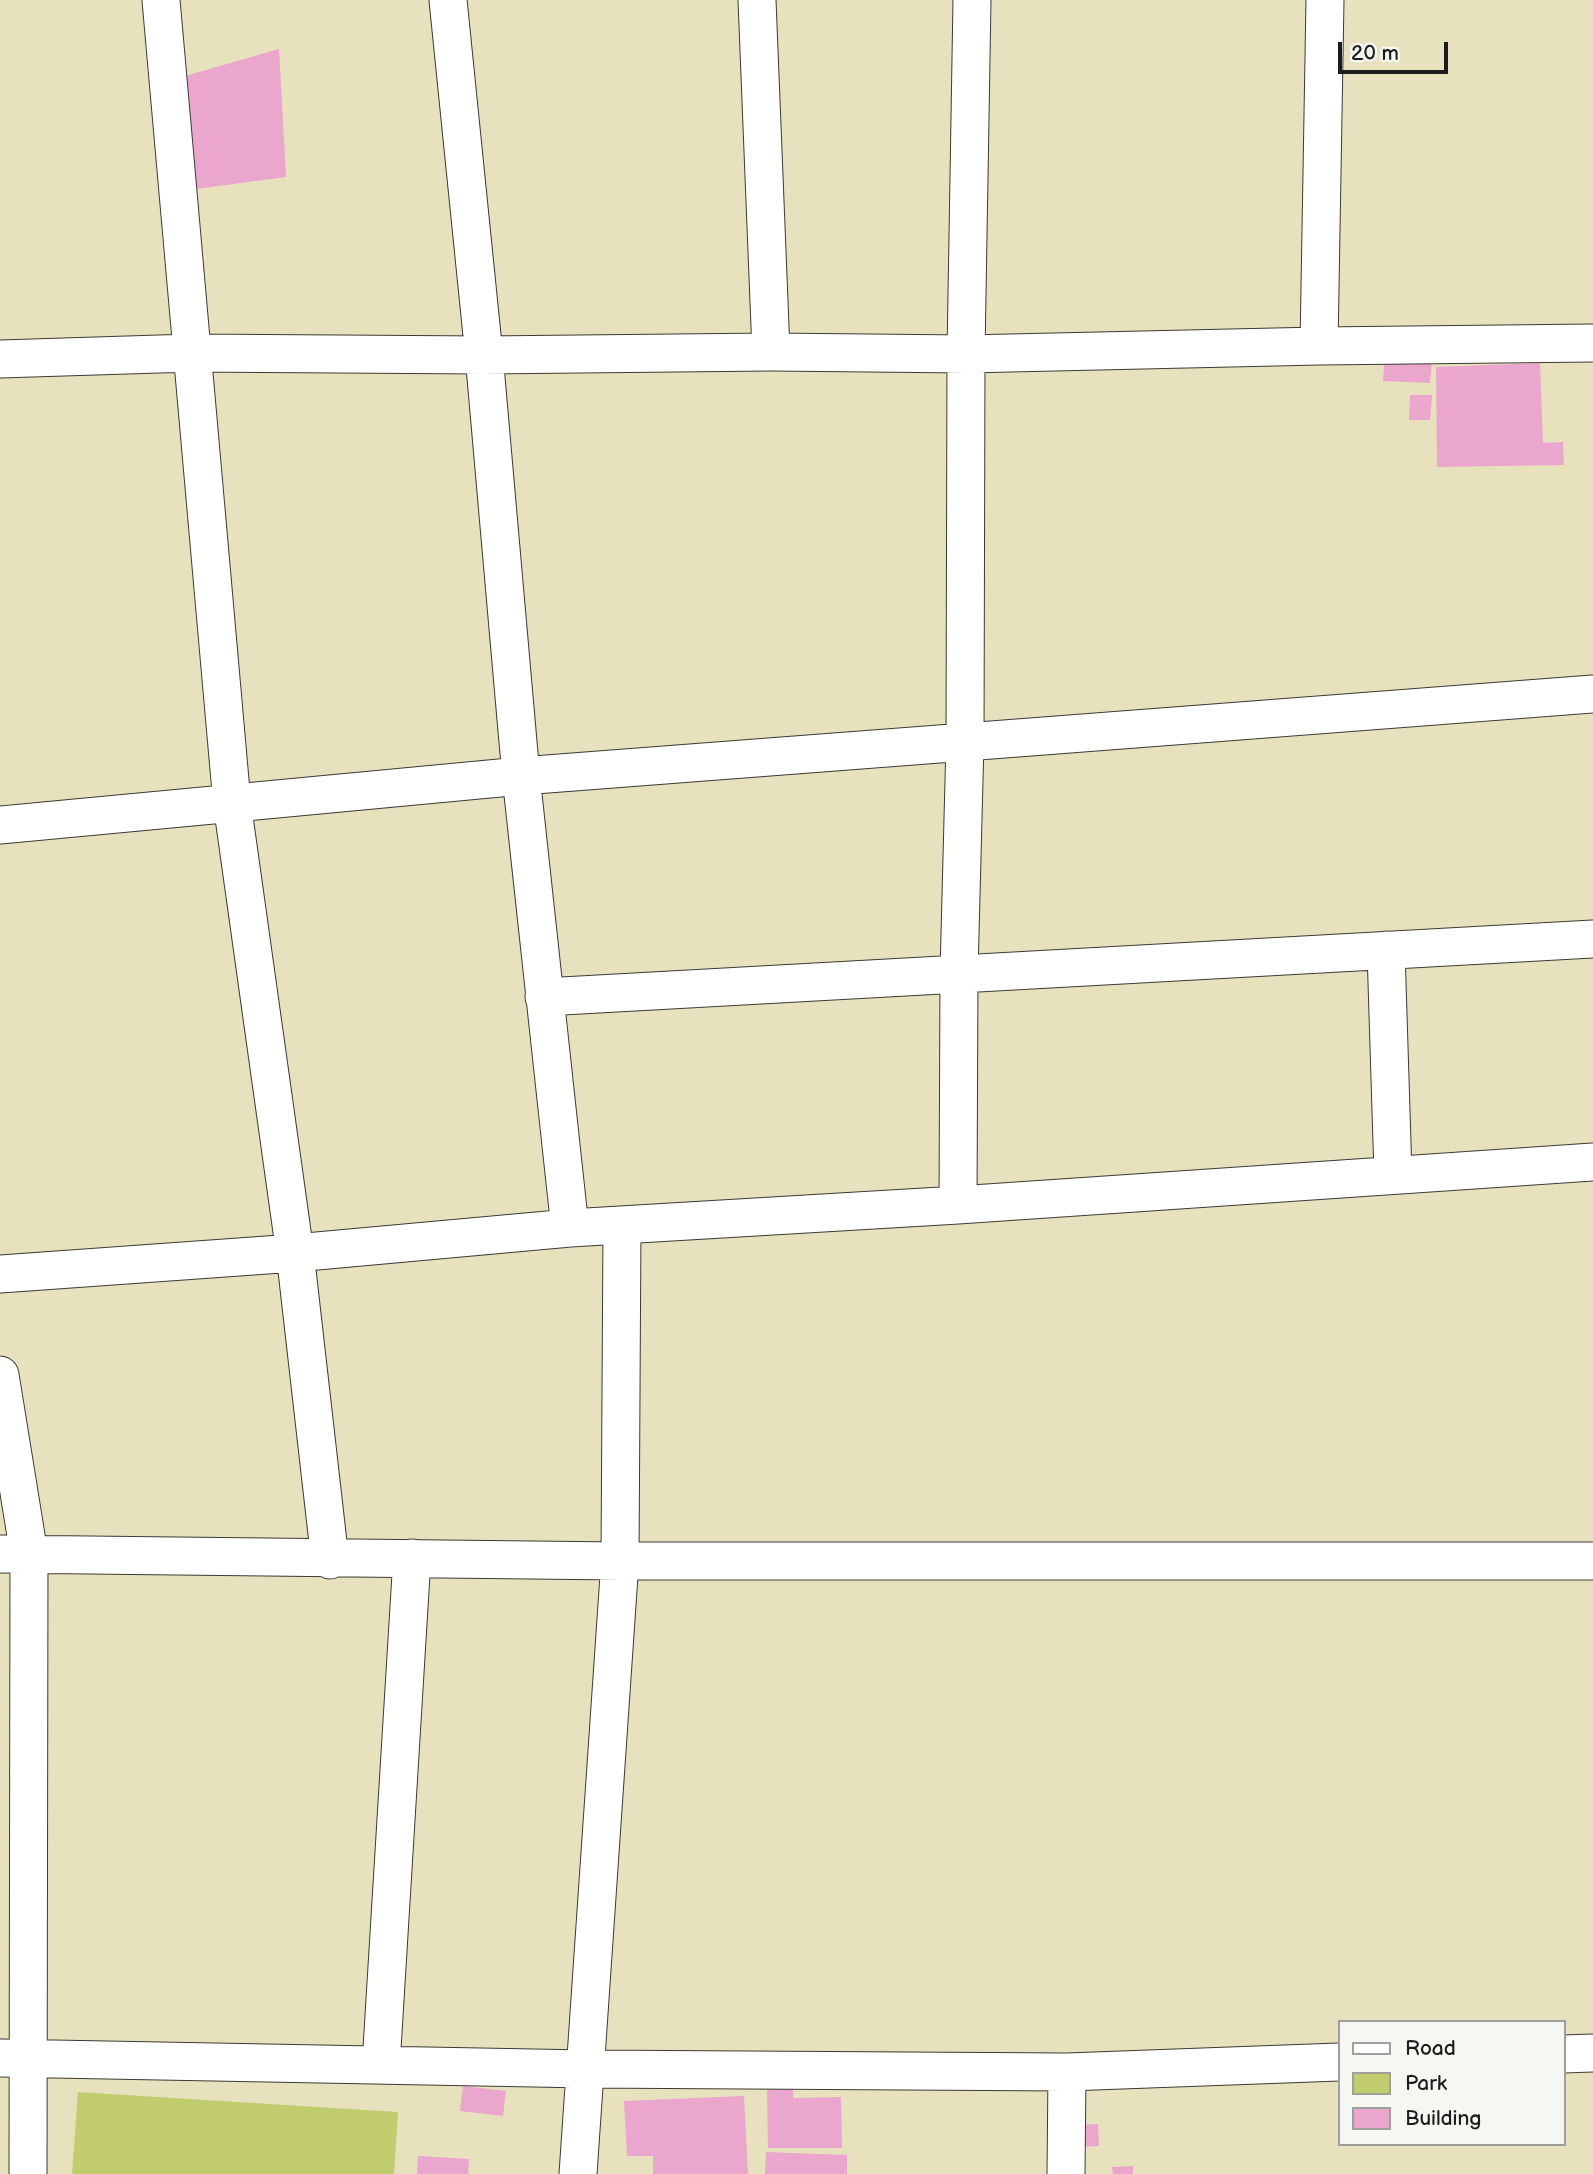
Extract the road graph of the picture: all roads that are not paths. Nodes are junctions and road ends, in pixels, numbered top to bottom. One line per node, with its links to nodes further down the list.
1 (161, 0): 9 (street)
2 (448, 0): 11 (street)
3 (757, 0): 8 (street)
4 (972, 0): 10 (street)
5 (1325, 0): 7 (street)
6 (1593, 343): 7 (street)
7 (1319, 346): 10 (street)
8 (771, 352): 10 (street); 11 (street)
9 (191, 353): 11 (street); 12 (street); 16 (street)
10 (966, 354): 14 (street)
11 (484, 355): 15 (street)
12 (0, 359)
13 (1593, 694): 14 (street)
14 (965, 742): 15 (street); 20 (street)
15 (521, 776): 16 (street); 21 (street)
16 (232, 803): 17 (street); 27 (street)
17 (0, 825)
18 (1593, 939): 19 (street)
19 (1386, 950): 20 (street); 23 (street)
20 (959, 972): 21 (street); 24 (street)
21 (544, 997): 26 (street)
22 (1593, 1162): 23 (street)
23 (1393, 1175): 24 (street)
24 (958, 1205): 25 (street)
25 (622, 1226): 26 (street); 33 (street)
26 (570, 1228): 27 (street)
27 (295, 1254): 28 (street); 32 (street)
28 (0, 1274)
29 (0, 1375): 30 (street)
30 (15, 1554): 32 (street); 37 (street)
31 (412, 1558): 32 (street); 33 (street); 39 (street)
32 (330, 1560)
33 (620, 1561): 34 (street); 40 (street)
34 (1593, 1561)
35 (1593, 2053): 36 (street)
36 (1565, 2054)
37 (15, 2058): 39 (street); 42 (street)
38 (1338, 2062): 41 (street)
39 (381, 2065): 40 (street)
40 (587, 2069): 41 (street); 43 (street)
41 (1067, 2072): 44 (street)
42 (28, 2174)
43 (578, 2174)
44 (1066, 2174)

